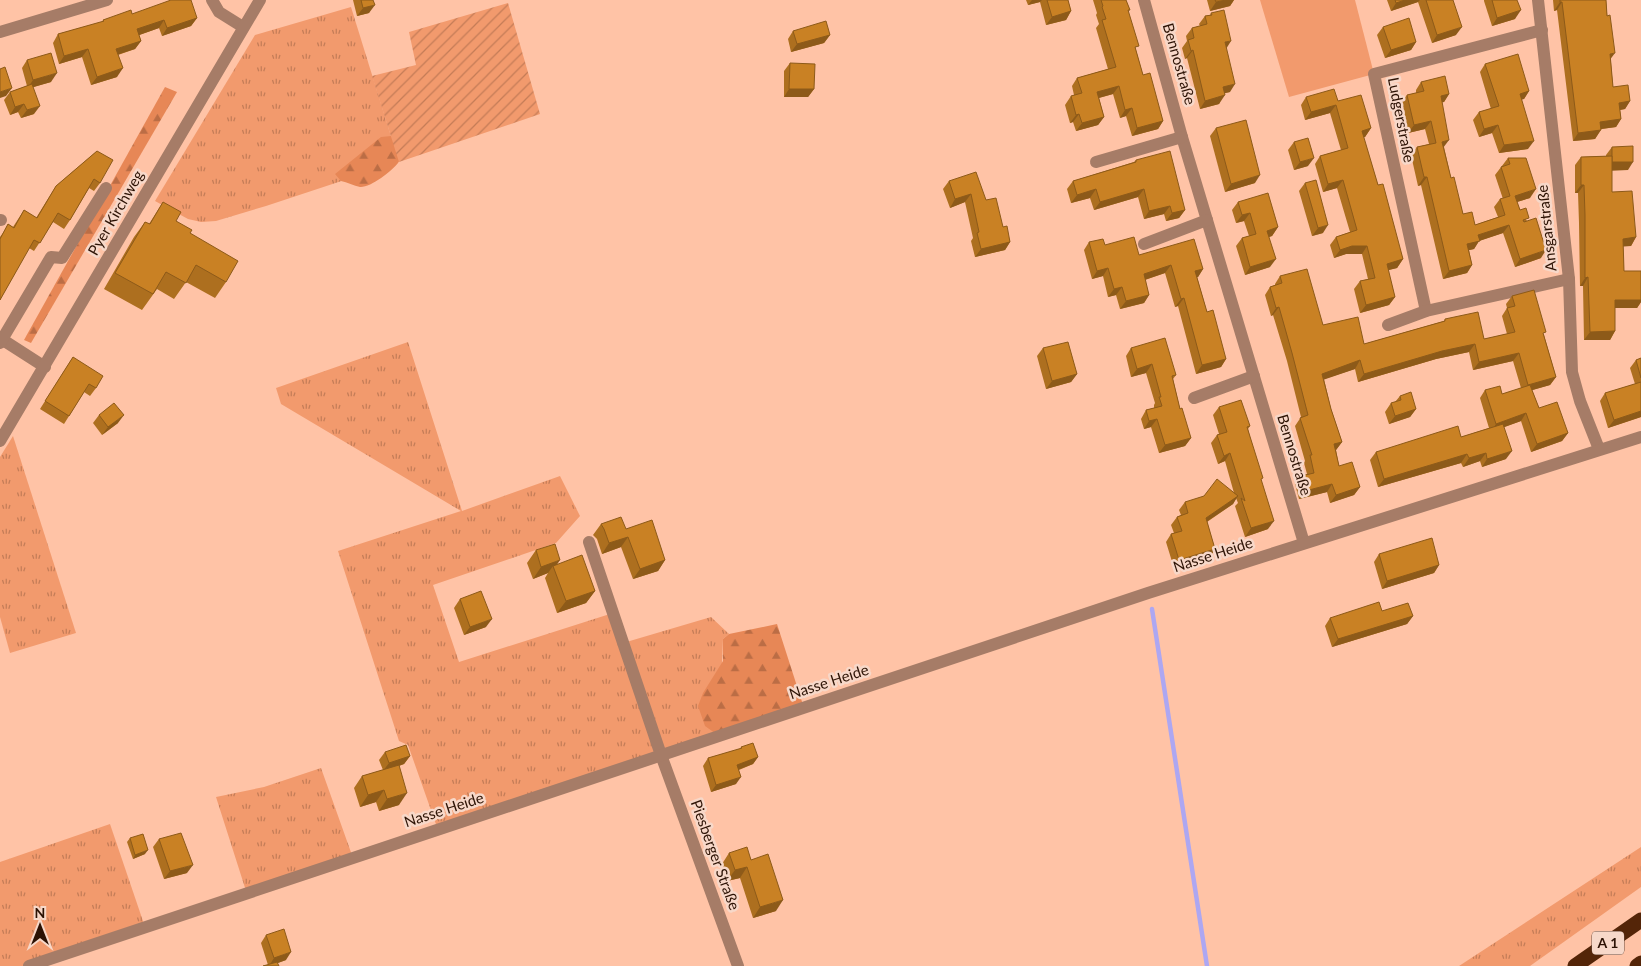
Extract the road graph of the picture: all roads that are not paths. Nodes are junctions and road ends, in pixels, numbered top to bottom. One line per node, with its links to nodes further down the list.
1 (107, 0): 8 (street)
2 (212, 0): 6 (street)
3 (260, 0): 6 (street, Pyer Kirchweg)
4 (1144, 0): 9 (street, Bennostraße)
5 (1538, 0): 7 (street, Ansgarstraße)
6 (243, 27): 18 (street, Pyer Kirchweg)
7 (1542, 30): 14 (street, Ansgarstraße); 15 (street, Ludgerstraße)
8 (0, 32)
9 (1182, 137): 10 (street); 12 (street, Bennostraße)
10 (1096, 162)
11 (106, 188): 17 (street)
12 (1208, 220): 13 (street); 19 (street, Bennostraße)
13 (1144, 244)
14 (1569, 279): 15 (street); 23 (street, Ansgarstraße)
15 (1426, 311): 16 (street)
16 (1388, 325)
17 (1, 340): 18 (street)
18 (44, 367): 22 (street, Pyer Kirchweg)
19 (1254, 376): 20 (street); 25 (street, Bennostraße)
20 (1194, 398)
21 (1641, 437): 23 (street, Nasse Heide)
22 (0, 442)
23 (1599, 450): 25 (street, Nasse Heide)
24 (589, 542): 26 (street, Piesberger Straße)
25 (1304, 543): 26 (street, Nasse Heide)
26 (661, 755): 29 (street, Nasse Heide); 30 (street, Piesberger Straße)
27 (1641, 920): 31 (highway, A 1)
28 (1641, 963): 32 (highway, A 1)
29 (29, 966)
30 (738, 966)
31 (1575, 966)
32 (1637, 966)

